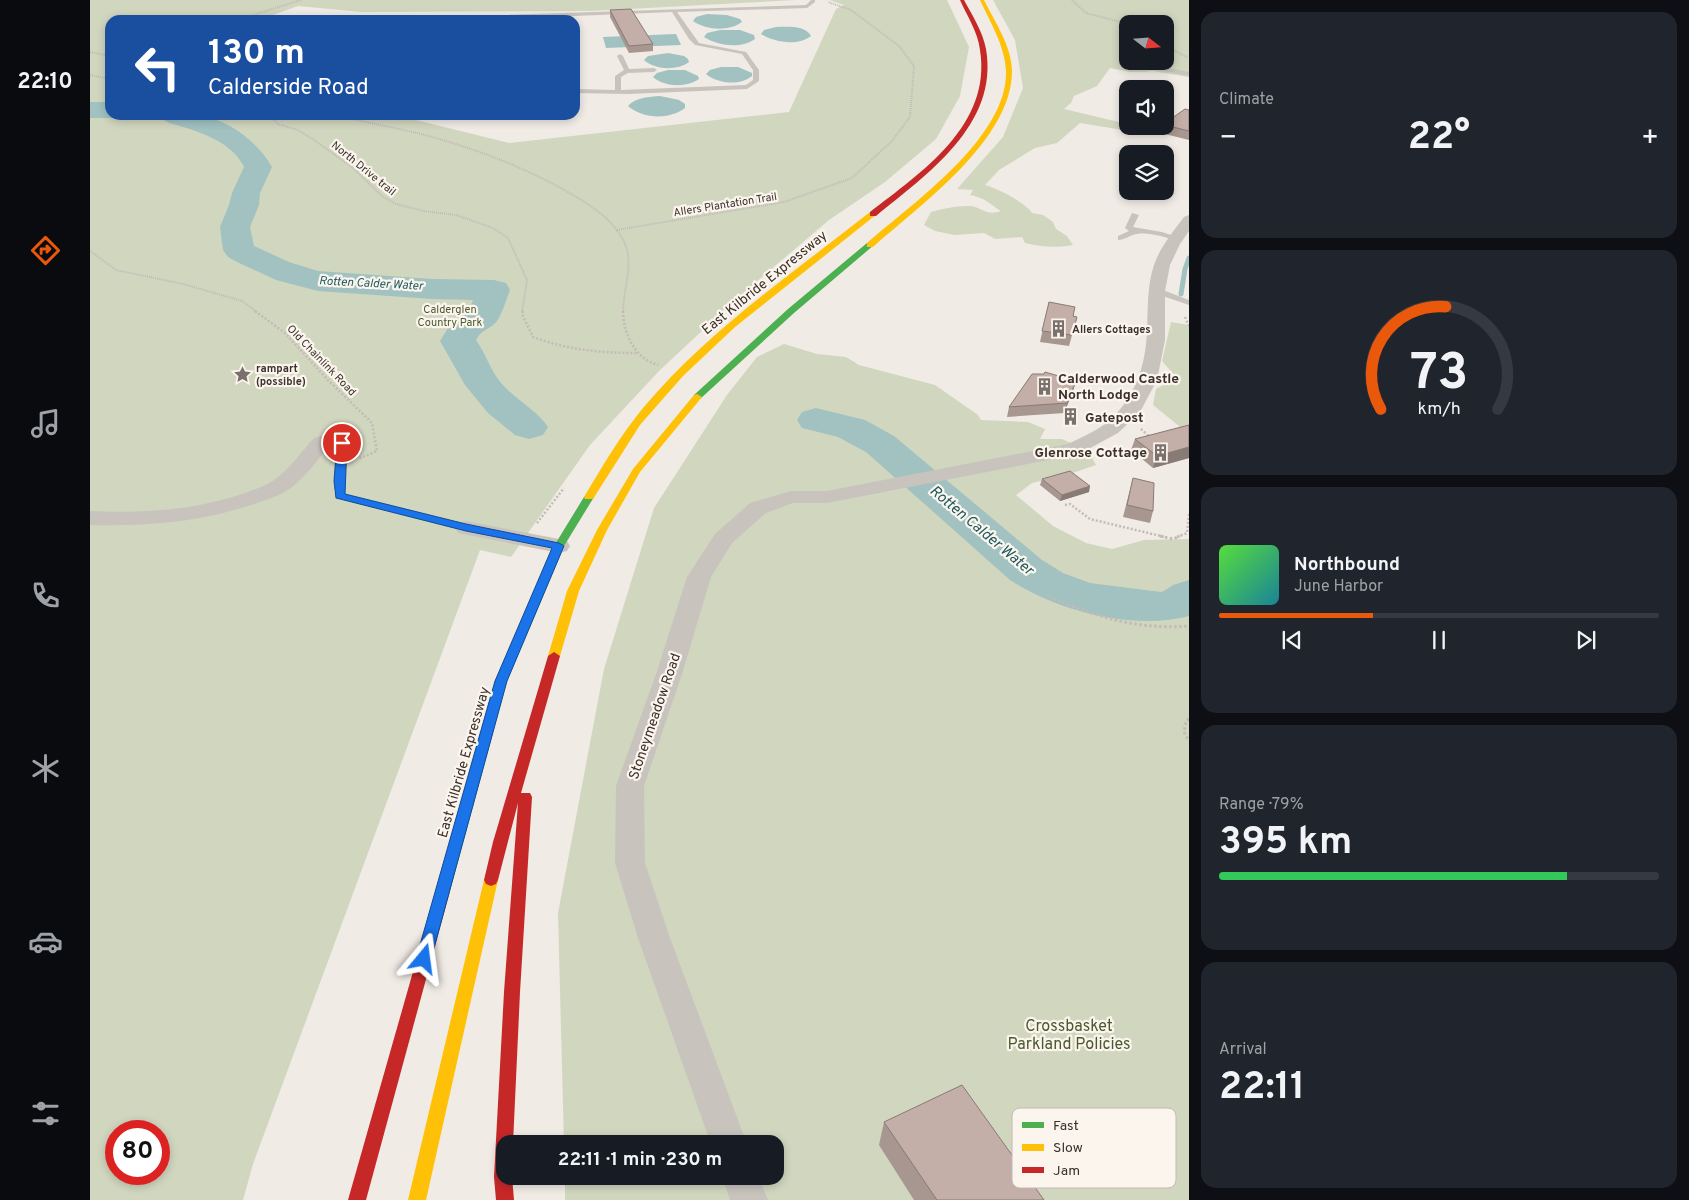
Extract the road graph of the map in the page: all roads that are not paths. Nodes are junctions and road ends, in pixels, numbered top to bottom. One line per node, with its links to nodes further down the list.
1 (813, 0): 4 (lane)
2 (962, 0): 23 (highway, East Kilbride Expressway)
3 (982, 0): 24 (highway)
4 (674, 11): 5 (lane); 12 (lane)
5 (559, 15)
6 (620, 56): 9 (lane)
7 (654, 70): 9 (lane)
8 (1168, 70): 10 (lane)
9 (627, 71): 12 (lane)
10 (1189, 74)
11 (580, 91): 12 (lane)
12 (618, 92)
13 (1135, 215): 15 (lane)
14 (1189, 220): 17 (street)
15 (1136, 231): 16 (lane); 17 (lane)
16 (1121, 238)
17 (1176, 238): 18 (street)
18 (1157, 291): 19 (lane); 25 (street, Stoneymeadow Road)
19 (1189, 304)
20 (322, 442): 21 (street); 22 (lane)
21 (90, 518)
22 (466, 528): 23 (street)
23 (559, 546): 27 (highway, East Kilbride Expressway)
24 (529, 738): 28 (highway); 29 (highway)
25 (726, 1135)
26 (743, 1185): 30 (street)
27 (357, 1200)
28 (417, 1200)
29 (505, 1200)
30 (749, 1200)

